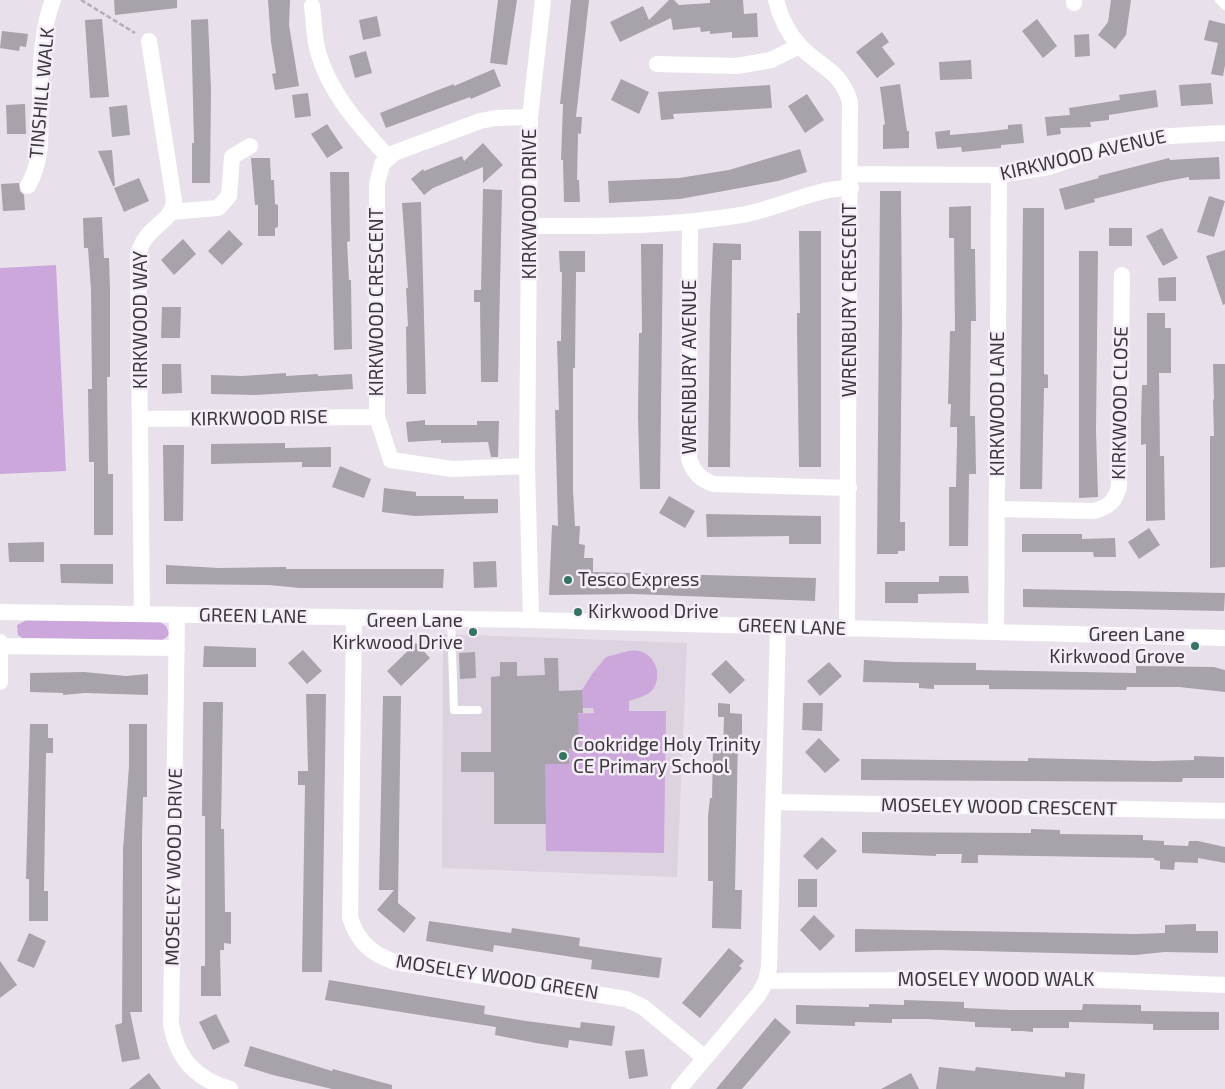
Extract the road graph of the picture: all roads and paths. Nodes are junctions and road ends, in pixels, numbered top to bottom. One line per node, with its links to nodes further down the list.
1 (53, 0): 17 (street, TINSHILL WALK)
2 (81, 0): 8 (path)
3 (543, 0): 11 (street, KIRKWOOD DRIVE)
4 (776, 0): 9 (street, WRENBURY CRESCENT)
5 (1218, 0): 7 (lane)
6 (312, 6): 14 (street)
7 (1225, 6)
8 (149, 41): 18 (street)
9 (799, 46): 10 (street); 16 (street, WRENBURY CRESCENT)
10 (657, 64)
11 (530, 117): 14 (street); 20 (street, KIRKWOOD DRIVE)
12 (1225, 133): 15 (street, KIRKWOOD AVENUE)
13 (250, 146): 18 (street)
14 (388, 157): 22 (street, KIRKWOOD CRESCENT)
15 (999, 175): 16 (street, KIRKWOOD AVENUE); 26 (street, KIRKWOOD LANE)
16 (851, 181): 19 (street, KIRKWOOD AVENUE); 25 (street, WRENBURY CRESCENT)
17 (28, 186)
18 (171, 212): 23 (street, KIRKWOOD WAY)
19 (690, 222): 20 (street, KIRKWOOD AVENUE); 25 (street, WRENBURY AVENUE)
20 (530, 226): 24 (street, KIRKWOOD DRIVE)
21 (1122, 275): 26 (street, KIRKWOOD CLOSE)
22 (377, 417): 23 (street, KIRKWOOD RISE); 24 (street, KIRKWOOD CRESCENT)
23 (141, 420): 28 (street, KIRKWOOD WAY)
24 (527, 466): 32 (street, KIRKWOOD DRIVE)
25 (849, 488): 34 (street, WRENBURY CRESCENT)
26 (997, 509): 35 (street, KIRKWOOD LANE)
27 (0, 612): 28 (street, GREEN LANE)
28 (142, 613): 29 (street, GREEN LANE)
29 (177, 615): 30 (street, GREEN LANE); 39 (street, MOSELEY WOOD DRIVE)
30 (354, 618): 31 (street, GREEN LANE); 46 (street, MOSELEY WOOD GREEN)
31 (451, 619): 32 (street, GREEN LANE); 41 (lane)
32 (531, 620): 33 (street, GREEN LANE)
33 (778, 627): 34 (street, GREEN LANE); 42 (street)
34 (847, 629): 35 (street, GREEN LANE)
35 (996, 632): 36 (street, GREEN LANE)
36 (1225, 638)
37 (0, 642): 38 (street)
38 (0, 646): 39 (street); 40 (street)
39 (177, 648): 47 (street, MOSELEY WOOD DRIVE)
40 (0, 682)
41 (478, 710)
42 (774, 802): 43 (street, MOSELEY WOOD CRESCENT); 44 (street)
43 (1225, 811)
44 (766, 981): 45 (street, MOSELEY WOOD WALK); 46 (street)
45 (1225, 985)
46 (705, 1058): 48 (street)
47 (230, 1089)
48 (679, 1089)

